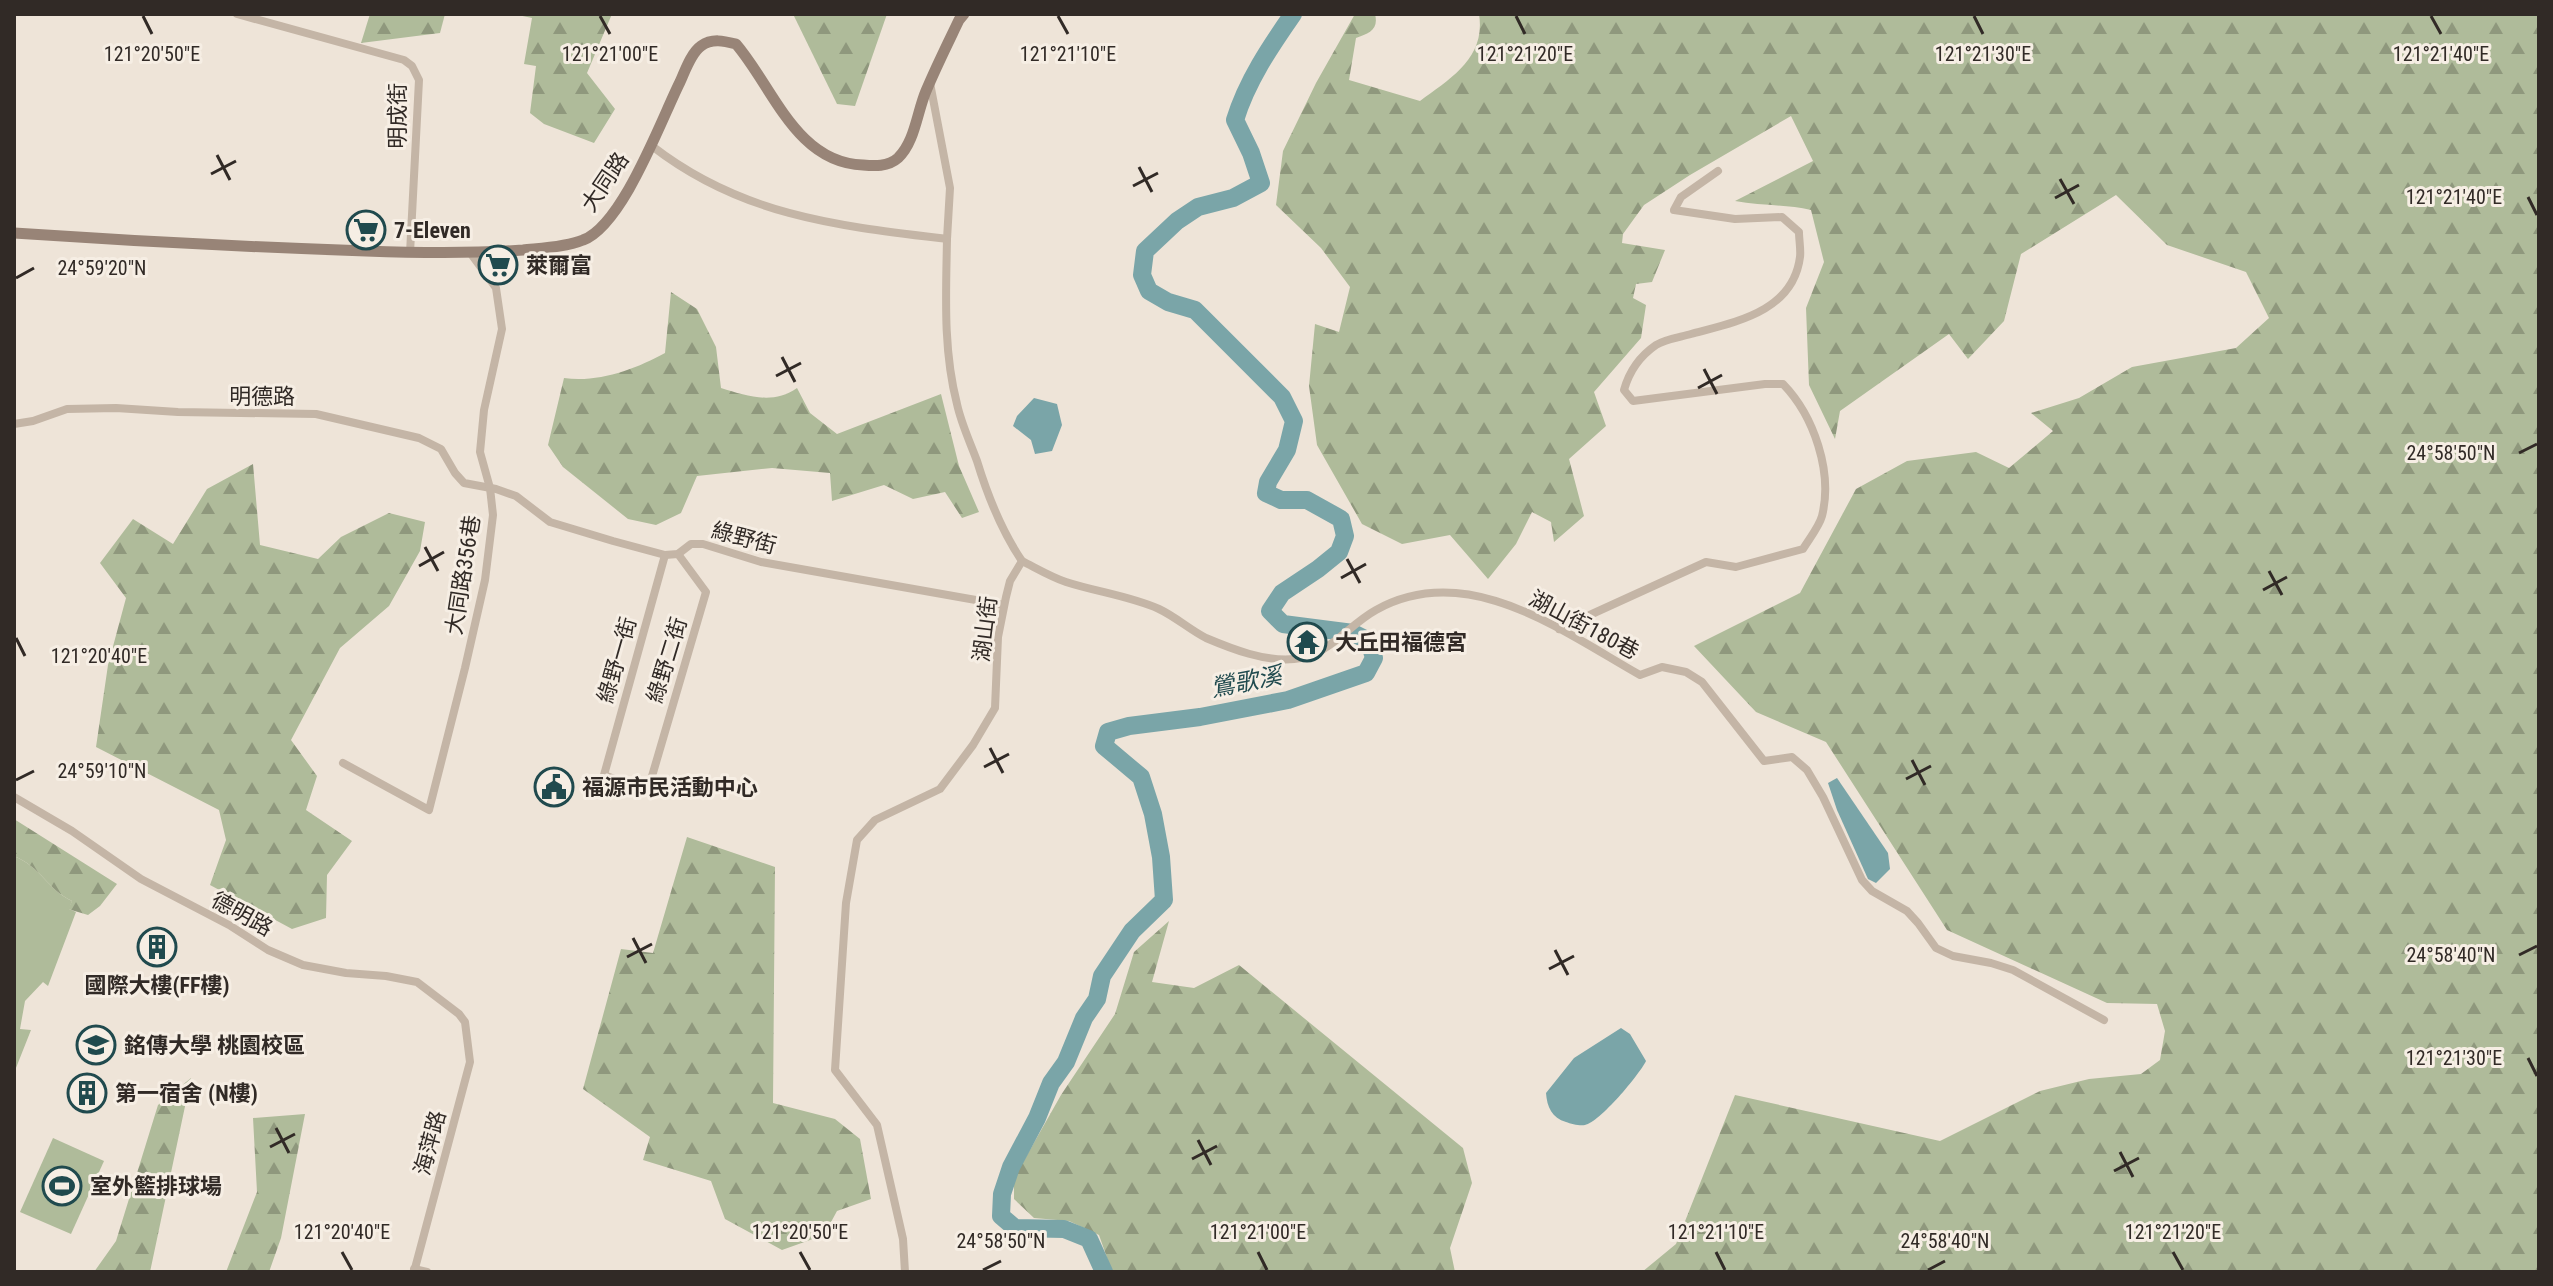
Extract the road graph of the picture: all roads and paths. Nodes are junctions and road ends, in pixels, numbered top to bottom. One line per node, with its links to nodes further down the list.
1 (237, 14): 8 (street, 明成街)
2 (964, 14): 3 (street, 大同路)
3 (930, 82): 4 (street, 大同路); 7 (street)
4 (652, 146): 7 (street); 9 (street, 大同路)
5 (1718, 171): 16 (street)
6 (14, 233): 8 (street, 大同路)
7 (947, 239): 14 (street)
8 (410, 253): 9 (street, 大同路)
9 (471, 254): 11 (street, 大同路356巷)
10 (14, 424): 11 (street, 明德路)
11 (490, 488): 13 (street, 綠野街); 17 (street, 大同路356巷)
12 (678, 554): 13 (street, 綠野街); 15 (street, 綠野街); 18 (street, 綠野二街)
13 (665, 555): 18 (street, 綠野一街)
14 (1022, 561): 15 (street, 湖山街); 16 (street, 湖山街180巷)
15 (1004, 605): 24 (street, 湖山街)
16 (1559, 629): 20 (street, 湖山街180巷)
17 (343, 763)
18 (604, 775)
19 (14, 797): 21 (street, 德明路)
20 (2104, 1020)
21 (465, 1022): 22 (street, 海萍路)
22 (414, 1271): 23 (street)
23 (427, 1272)
24 (905, 1272)

